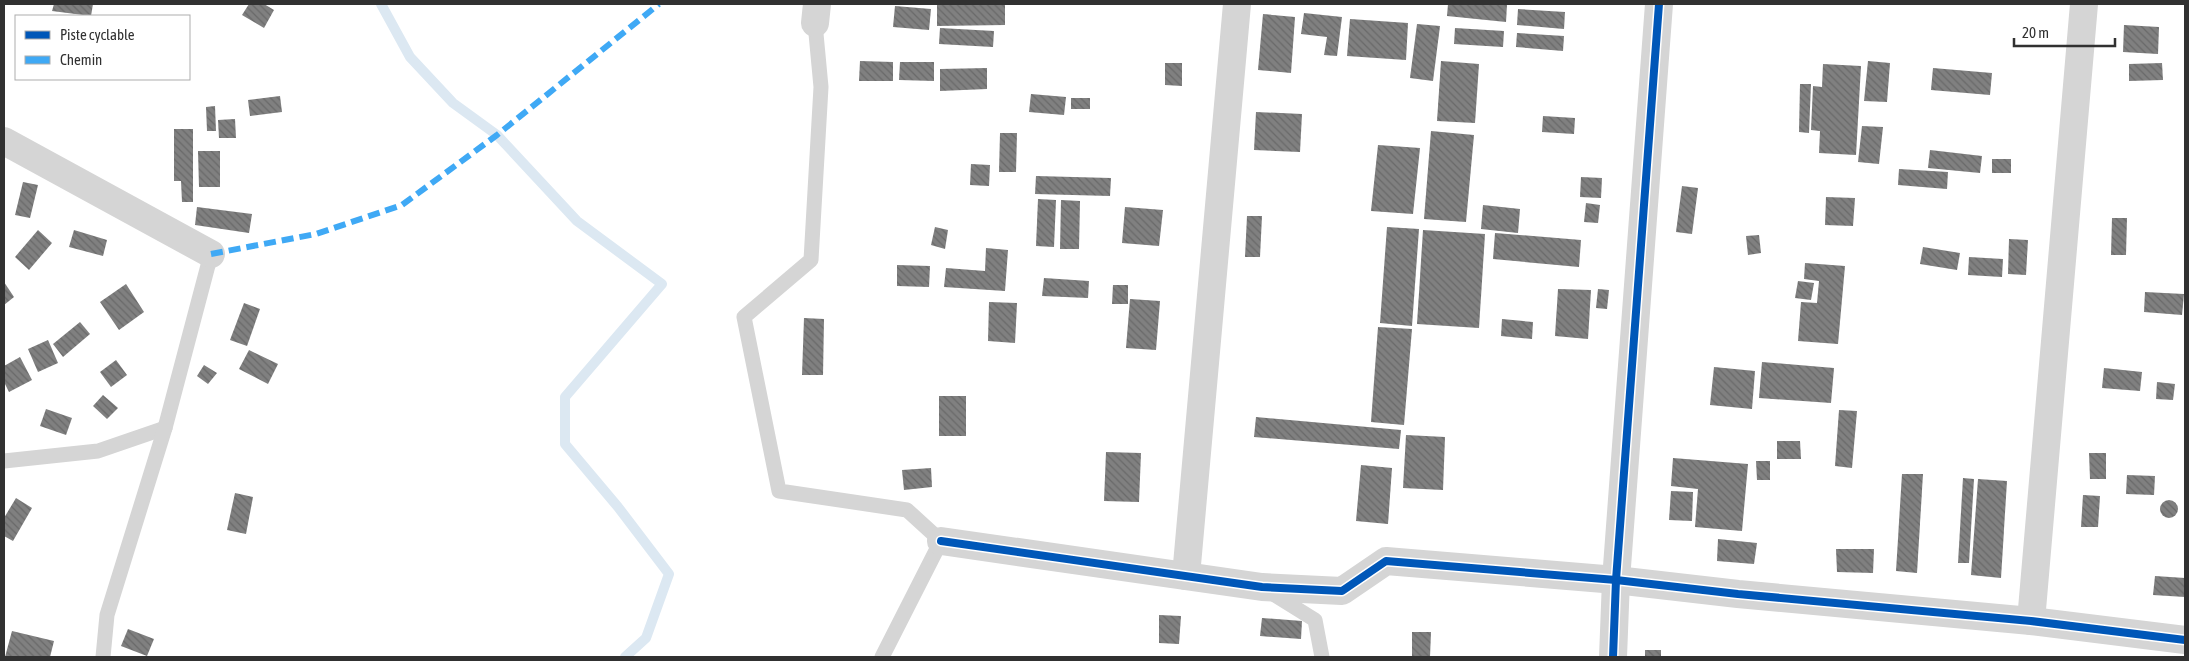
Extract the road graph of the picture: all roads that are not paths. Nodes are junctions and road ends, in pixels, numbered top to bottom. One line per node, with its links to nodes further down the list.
1 (1237, 4): 10 (street)
2 (1659, 4): 11 (street)
3 (2084, 4): 13 (street)
4 (816, 13): 9 (lane)
5 (4, 141): 6 (street)
6 (211, 254): 7 (lane)
7 (165, 428): 8 (lane); 16 (lane)
8 (4, 462)
9 (941, 541): 10 (street); 17 (lane)
10 (1186, 576): 12 (street)
11 (1616, 580): 12 (street); 13 (street); 15 (street)
12 (1262, 588): 18 (lane)
13 (2032, 621): 14 (street)
14 (2185, 640)
15 (1610, 654)
16 (103, 657)
17 (882, 657)
18 (1322, 657)

